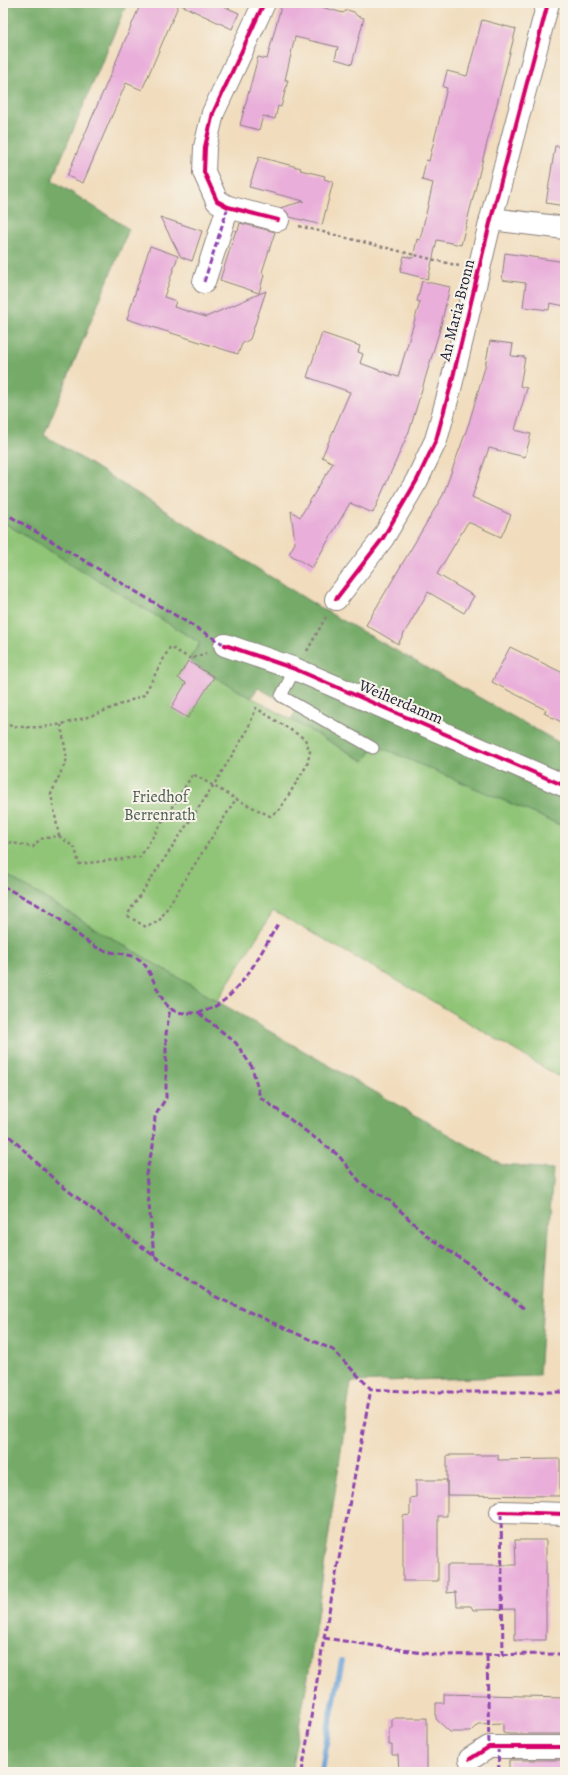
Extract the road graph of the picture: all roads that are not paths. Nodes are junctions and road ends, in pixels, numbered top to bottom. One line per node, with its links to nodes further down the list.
1 (264, 3): 3 (street)
2 (548, 3): 4 (street, An Maria Bronn)
3 (228, 207): 5 (street); 7 (street)
4 (491, 219): 6 (street); 8 (street, An Maria Bronn)
5 (278, 220)
6 (565, 228)
7 (204, 282)
8 (336, 599)
9 (225, 645): 10 (street, Weiherdamm)
10 (300, 661): 11 (lane); 12 (street, Weiherdamm)
11 (373, 748)
12 (565, 786)
13 (501, 1512): 14 (street)
14 (565, 1514)
15 (565, 1747): 16 (street)
16 (470, 1759)

